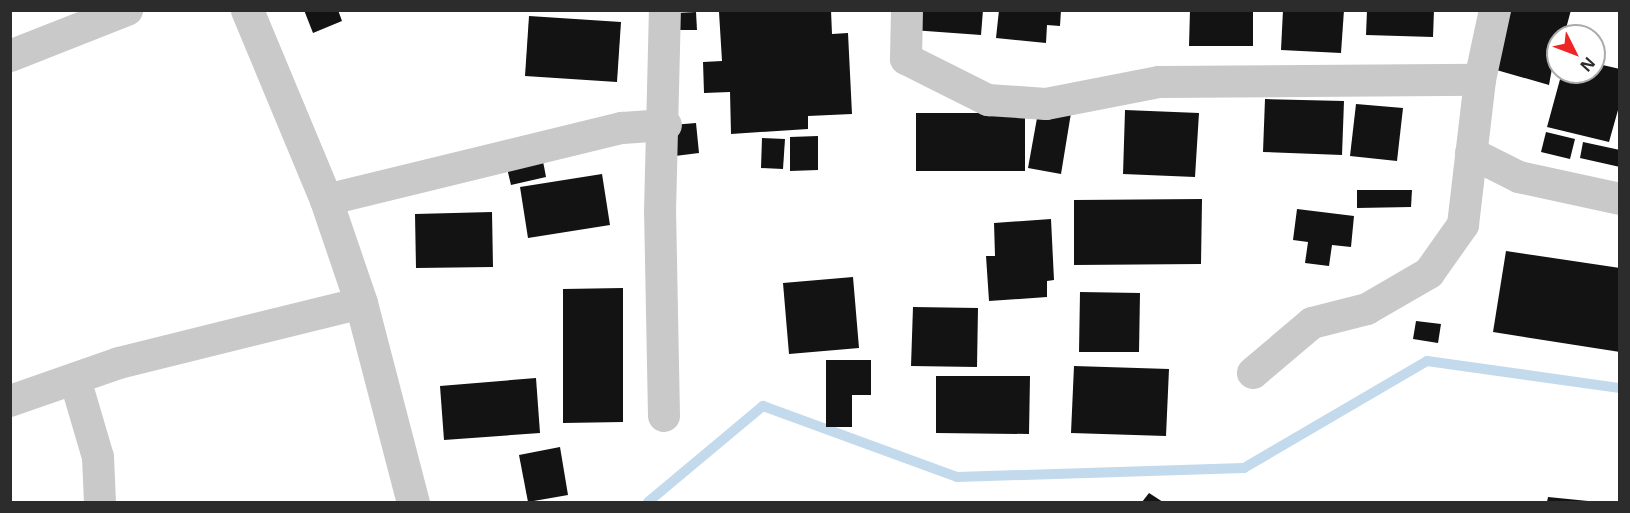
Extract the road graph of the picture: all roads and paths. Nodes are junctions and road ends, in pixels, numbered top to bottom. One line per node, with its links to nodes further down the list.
1 (127, 10): 6 (street)
2 (247, 10): 11 (street)
3 (665, 10): 8 (street)
4 (907, 10): 7 (street)
5 (1496, 10): 7 (street)
6 (10, 56)
7 (1480, 80): 9 (street)
8 (666, 125): 11 (street); 16 (street)
9 (1471, 153): 10 (street); 13 (street)
10 (1620, 199)
11 (326, 200): 12 (street)
12 (361, 303): 14 (street); 18 (street)
13 (1253, 373)
14 (75, 379): 15 (street); 17 (street)
15 (10, 401)
16 (664, 416)
17 (100, 502)
18 (413, 502)

